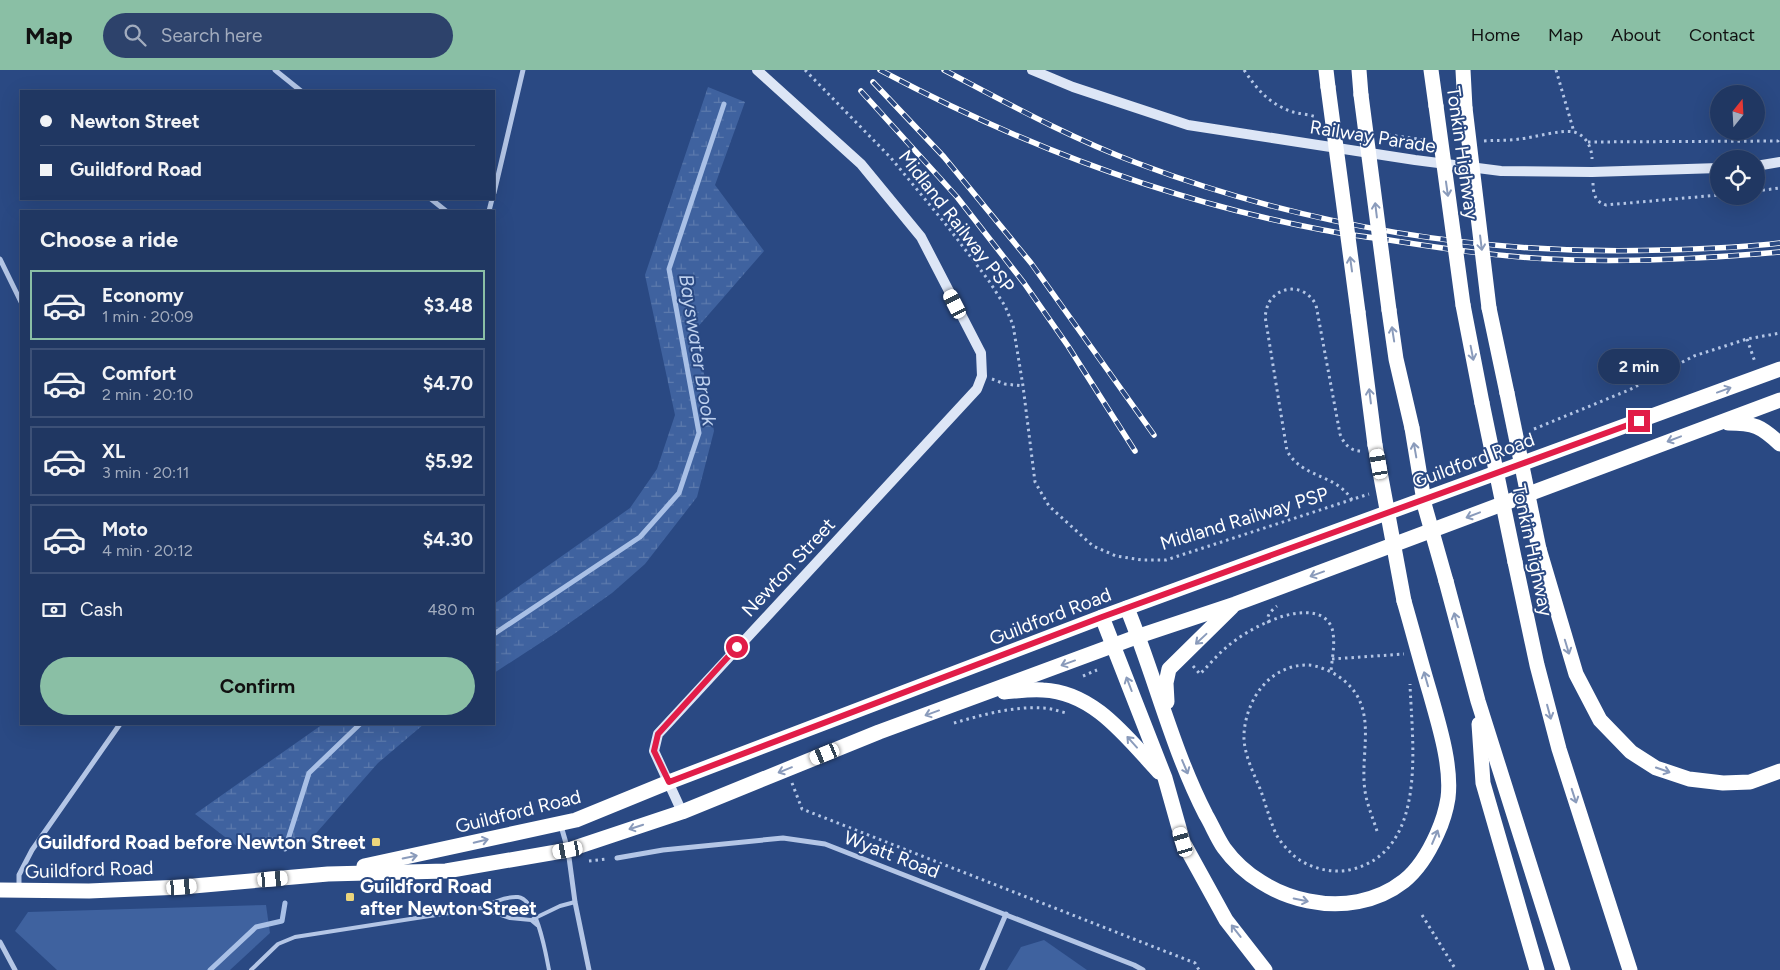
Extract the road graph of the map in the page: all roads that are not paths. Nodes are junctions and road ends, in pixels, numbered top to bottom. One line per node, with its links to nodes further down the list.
1 (275, 70): 9 (street)
2 (524, 70): 13 (street)
3 (757, 70): 33 (street, Newton Street)
4 (1032, 70): 12 (street, Railway Parade)
5 (1326, 70): 29 (highway, one-way to 5, bridge)
6 (1358, 70): 28 (highway, one-way to 6, bridge)
7 (1431, 70): 55 (highway, Tonkin Highway, one-way to 55, bridge)
8 (1463, 70): 31 (highway, one-way to 31, bridge)
9 (300, 90)
10 (1780, 162): 11 (street)
11 (1765, 164)
12 (1710, 168)
13 (495, 188)
14 (432, 200): 15 (street)
15 (445, 210)
16 (0, 259): 17 (street)
17 (20, 300)
18 (1779, 372): 23 (highway, Guildford Road, one-way to 18)
19 (1780, 400): 20 (highway, Guildford Road)
20 (1720, 422): 21 (highway); 22 (highway, Guildford Road, one-way to 22)
21 (1780, 444)
22 (1235, 604): 25 (highway, Guildford Road); 29 (highway, one-way to 29)
23 (1127, 608): 24 (highway, Guildford Road); 25 (highway)
24 (1102, 617): 26 (highway); 33 (highway, Guildford Road)
25 (1139, 636): 26 (highway, Guildford Road); 29 (highway)
26 (1114, 646): 27 (highway, Guildford Road, one-way to 27); 32 (highway, one-way to 26)
27 (978, 696): 32 (highway, one-way to 27); 34 (highway, Guildford Road, one-way to 34)
28 (1478, 701): 53 (highway); 54 (highway)
29 (1168, 721)
30 (119, 725): 40 (street)
31 (1780, 771)
32 (1165, 778): 52 (highway, one-way to 32)
33 (669, 782): 34 (street, Newton Street); 35 (highway, Guildford Road)
34 (682, 812): 36 (highway, Guildford Road, one-way to 36)
35 (560, 823): 36 (street); 38 (highway, Guildford Road, one-way to 35)
36 (569, 856): 38 (highway, Guildford Road); 41 (street)
37 (617, 858): 43 (street, Wyatt Road)
38 (328, 874): 40 (highway, Guildford Road)
39 (0, 890): 40 (highway, Guildford Road)
40 (18, 892)
41 (575, 902): 44 (lane); 49 (street)
42 (481, 908): 44 (lane); 44 (lane); 47 (lane)
43 (1006, 914): 50 (street); 51 (street, Wyatt Road)
44 (533, 919): 48 (lane)
45 (0, 942): 46 (street)
46 (15, 970)
47 (251, 970)
48 (549, 970)
49 (589, 970)
50 (982, 970)
51 (1143, 970)
52 (1266, 970)
53 (1537, 970)
54 (1563, 970)
55 (1632, 970)

